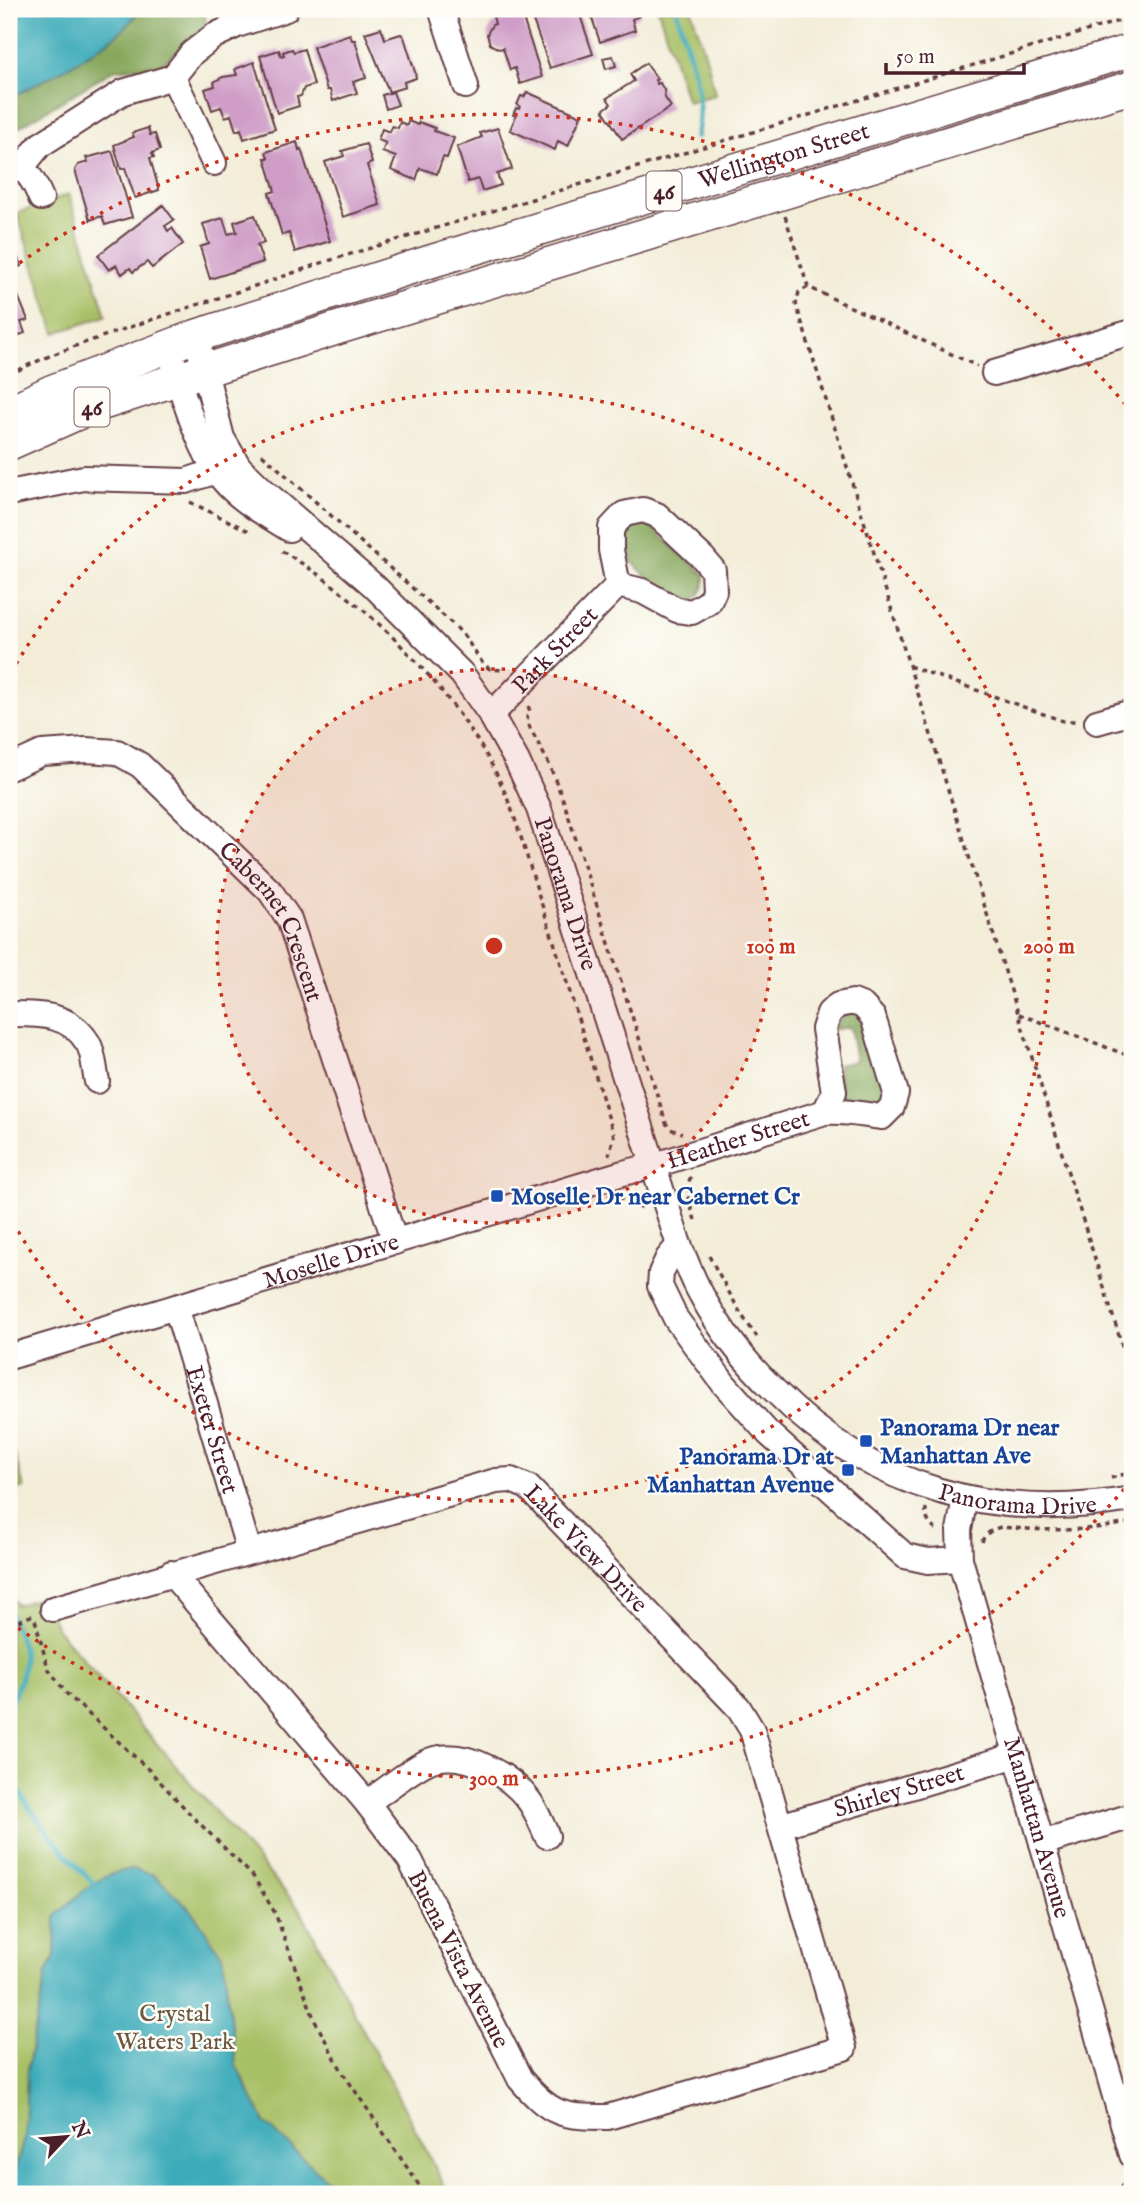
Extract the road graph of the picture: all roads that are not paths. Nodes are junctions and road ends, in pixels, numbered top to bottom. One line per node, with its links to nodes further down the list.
1 (286, 9): 4 (street)
2 (441, 9): 5 (street)
3 (1132, 50): 11 (main road, Wellington Street / 46)
4 (173, 77): 7 (street); 8 (street)
5 (466, 86)
6 (1132, 87): 13 (main road, Wellington Street / 46)
7 (214, 163)
8 (16, 165): 9 (street)
9 (41, 198)
10 (1132, 332): 12 (street)
11 (183, 341): 13 (street, Panorama Drive); 14 (main road, 46)
12 (994, 373)
13 (191, 375): 15 (main road, 46); 16 (street, Panorama Drive); 19 (street, Panorama Drive)
14 (9, 412)
15 (9, 444)
16 (216, 471): 17 (street); 19 (street, Panorama Drive)
17 (9, 493)
18 (618, 585): 18 (street, Park Street); 21 (street, Park Street)
19 (374, 586): 21 (street, Panorama Drive)
20 (1132, 712): 22 (street)
21 (491, 715): 27 (street, Panorama Drive)
22 (1097, 723)
23 (9, 768): 28 (street, Cabernet Crescent)
24 (9, 1014): 25 (street)
25 (97, 1081)
26 (825, 1112): 26 (street, Heather Street); 27 (street, Heather Street)
27 (652, 1166): 28 (street, Moselle Drive); 29 (street, Panorama Drive)
28 (395, 1242): 30 (street, Moselle Drive)
29 (678, 1245): 32 (street, Panorama Drive); 35 (street)
30 (176, 1307): 31 (street, Moselle Drive); 34 (street, Exeter Street)
31 (9, 1357)
32 (965, 1498): 33 (street, Panorama Drive); 35 (street, Manhattan Avenue)
33 (1132, 1499)
34 (249, 1551): 36 (street, Lake View Drive); 41 (street, Lake View Drive)
35 (971, 1556): 38 (street, Manhattan Avenue)
36 (172, 1573): 37 (street, Lake View Drive); 39 (street, Buena Vista Avenue)
37 (44, 1612)
38 (1017, 1755): 41 (street, Shirley Street); 43 (street, Manhattan Avenue)
39 (367, 1803): 42 (street); 44 (street, Buena Vista Avenue)
40 (1132, 1816): 43 (street)
41 (780, 1826): 44 (street, Lake View Drive)
42 (547, 1836)
43 (1042, 1843): 45 (street, Manhattan Avenue)
44 (844, 2048)
45 (1125, 2104): 46 (street, Manhattan Avenue)
46 (1132, 2155)

